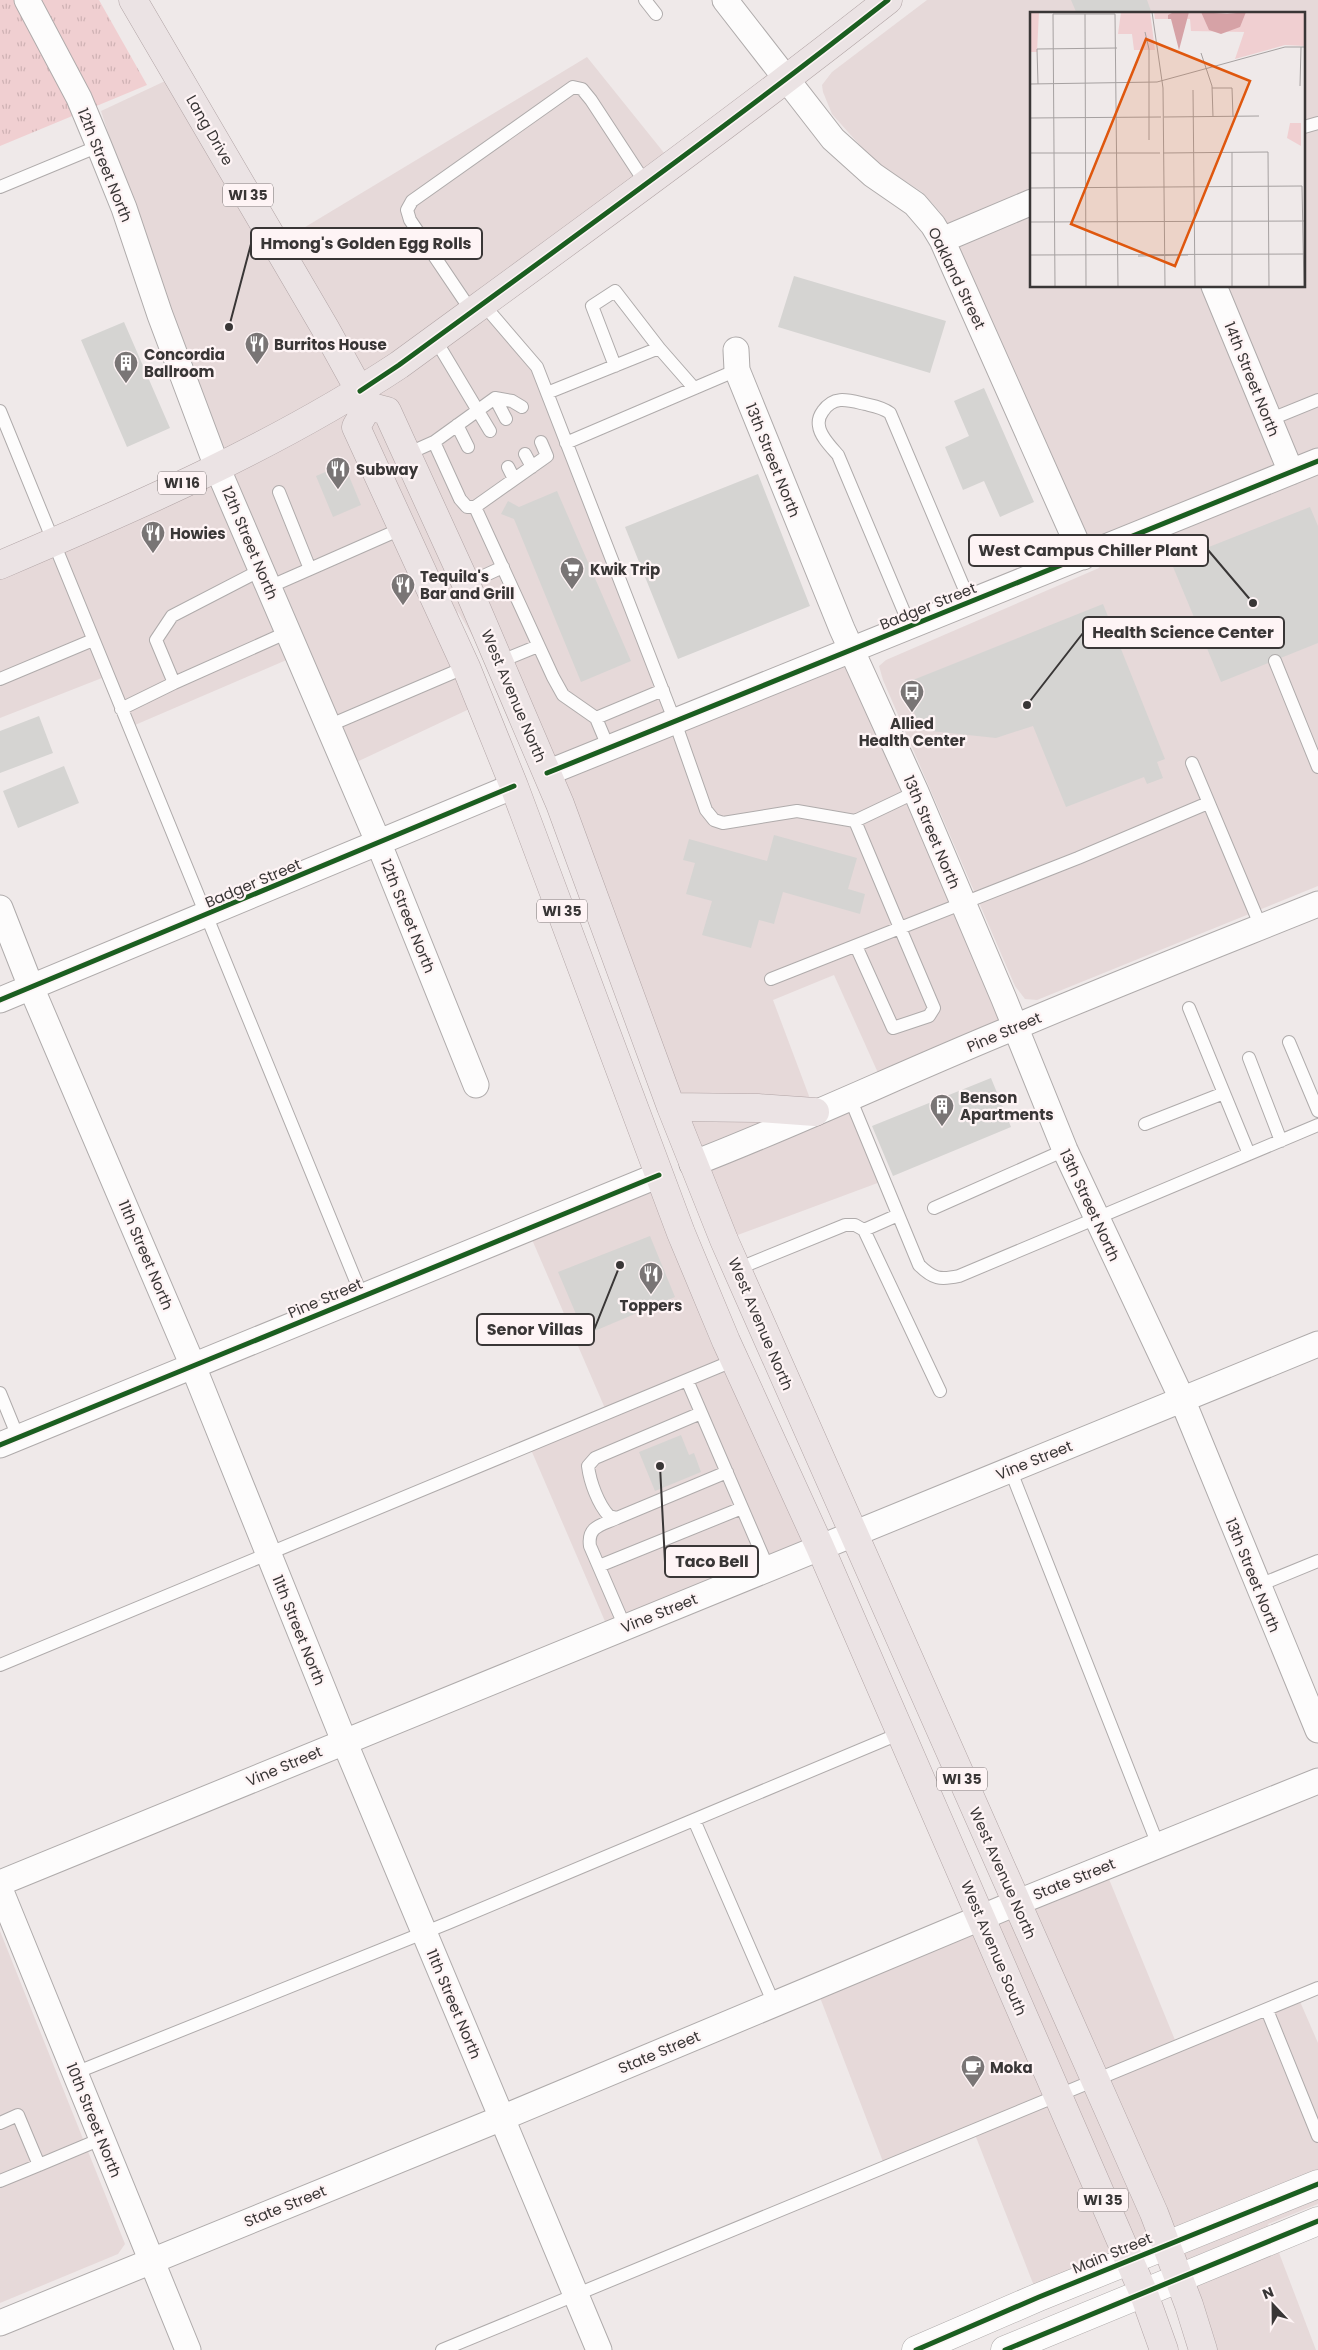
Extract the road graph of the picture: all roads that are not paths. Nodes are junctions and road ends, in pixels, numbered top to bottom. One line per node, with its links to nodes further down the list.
1 (27, 0): 8 (street, 12th Street North)
2 (134, 0): 22 (main road, Lang Drive / WI 35)
3 (645, 0): 6 (lane)
4 (725, 0): 7 (street, Oakland Street)
5 (888, 0): 7 (main road, WI 16)
6 (656, 14)
7 (786, 80): 9 (main road, WI 16); 12 (street, Oakland Street)
8 (99, 146): 10 (lane); 38 (street, 12th Street North)
9 (646, 184): 14 (main road, WI 16); 14 (lane)
10 (0, 187)
11 (1030, 203): 12 (street)
12 (942, 240): 49 (street, Oakland Street)
13 (1215, 288): 28 (street, 14th Street North)
14 (477, 308): 15 (main road, WI 16); 20 (lane)
15 (435, 339): 22 (main road, WI 16); 25 (lane)
16 (659, 348): 18 (lane); 18 (lane); 19 (lane)
17 (736, 360): 19 (lane); 60 (street, 13th Street North)
18 (615, 366): 20 (lane)
19 (694, 388): 33 (lane)
20 (547, 393): 33 (lane)
21 (495, 398): 24 (lane); 25 (lane); 27 (lane)
22 (364, 399): 35 (main road, West Avenue North / WI 35); 38 (main road, WI 16); 47 (main road, WI 35)
23 (1318, 400): 28 (lane)
24 (522, 407)
25 (478, 409): 29 (lane); 30 (lane)
26 (0, 411): 48 (lane)
27 (506, 419)
28 (1269, 420): 41 (street, 14th Street North)
29 (457, 425): 31 (lane); 34 (lane)
30 (490, 431)
31 (434, 442): 35 (lane); 46 (lane)
32 (541, 442): 40 (lane)
33 (566, 443): 66 (lane)
34 (468, 447)
35 (407, 454): 54 (main road, West Avenue North / WI 35)
36 (525, 454): 40 (lane)
37 (1318, 461): 41 (street, Badger Street)
38 (217, 467): 48 (main road, WI 16); 53 (street, 12th Street North)
39 (508, 467): 42 (lane)
40 (532, 467): 42 (lane)
41 (1290, 472): 49 (street, Badger Street)
42 (514, 479): 45 (lane)
43 (487, 482): 45 (lane)
44 (279, 492): 52 (lane)
45 (493, 494): 46 (lane)
46 (475, 507): 51 (lane)
47 (403, 528): 52 (lane); 63 (main road, WI 35)
48 (53, 542): 50 (main road, WI 16); 58 (lane)
49 (1083, 557): 55 (street, Badger Street)
50 (0, 565)
51 (503, 568): 54 (lane); 59 (lane)
52 (310, 569): 53 (lane)
53 (265, 578): 57 (street, 12th Street North); 65 (lane)
54 (466, 584): 61 (main road, West Avenue North / WI 35)
55 (970, 602): 56 (street, Badger Street); 56 (lane)
56 (910, 626): 60 (street, Badger Street)
57 (288, 632): 65 (lane); 70 (street, 12th Street North)
58 (93, 640): 64 (lane); 67 (lane)
59 (538, 646): 61 (lane); 68 (lane)
60 (853, 651): 69 (street, Badger Street); 76 (street, 13th Street North)
61 (499, 662): 74 (main road, West Avenue North / WI 35)
62 (1275, 662): 73 (lane)
63 (466, 667): 70 (lane); 75 (main road, WI 35)
64 (0, 679)
65 (174, 683): 67 (lane)
66 (663, 690): 68 (lane); 69 (lane)
67 (121, 709): 83 (lane)
68 (596, 718): 71 (lane)
69 (675, 722): 71 (street, Badger Street); 78 (lane)
70 (328, 726): 79 (street, 12th Street North)
71 (609, 749): 74 (street, Badger Street)
72 (1192, 764): 77 (lane)
73 (1318, 767)
74 (547, 773): 97 (main road, West Avenue North / WI 35)
75 (514, 786): 79 (street, Badger Street); 106 (main road, WI 35)
76 (916, 792): 78 (lane); 80 (street, 13th Street North)
77 (1208, 803): 80 (lane); 84 (lane)
78 (855, 821): 85 (lane)
79 (379, 844): 83 (street, Badger Street); 94 (street, 12th Street North)
80 (962, 904): 85 (lane); 91 (street, 13th Street North)
81 (1318, 904): 84 (street, Pine Street)
82 (0, 908): 88 (street, 11th Street North)
83 (205, 916): 88 (street, Badger Street); 112 (lane)
84 (1261, 927): 91 (street, Pine Street)
85 (900, 928): 86 (lane); 86 (lane)
86 (856, 946): 87 (lane)
87 (771, 979)
88 (31, 987): 89 (street, Badger Street); 115 (street, 11th Street North)
89 (0, 1000)
90 (1189, 1008): 95 (lane)
91 (1014, 1027): 96 (street, Pine Street); 103 (street, 13th Street North)
92 (1288, 1042): 98 (lane)
93 (1249, 1058): 102 (lane)
94 (476, 1085)
95 (1224, 1093): 100 (lane); 104 (lane)
96 (850, 1098): 99 (street, Pine Street); 108 (lane)
97 (671, 1107): 99 (main road); 105 (main road, West Avenue North / WI 35)
98 (1318, 1111)
99 (816, 1112): 105 (street, Pine Street)
100 (1145, 1124)
101 (1318, 1126): 102 (lane)
102 (1281, 1141): 104 (lane)
103 (1065, 1150): 107 (lane); 109 (street, 13th Street North)
104 (1249, 1154): 109 (lane)
105 (692, 1164): 111 (main road, West Avenue North / WI 35)
106 (659, 1175): 112 (street, Pine Street); 114 (main road, WI 35)
107 (934, 1208)
108 (898, 1215): 109 (lane); 110 (lane)
109 (1096, 1218): 119 (street, 13th Street North)
110 (864, 1230): 111 (lane); 117 (lane)
111 (737, 1269): 126 (main road, West Avenue North / WI 35)
112 (362, 1296): 115 (street, Pine Street)
113 (1318, 1344): 119 (street, Vine Street)
114 (736, 1360): 116 (lane); 127 (main road, WI 35)
115 (193, 1366): 121 (street, Pine Street); 128 (street, 11th Street North)
116 (687, 1380): 120 (lane); 128 (lane)
117 (940, 1391)
118 (0, 1392): 121 (lane)
119 (1182, 1400): 122 (street, Vine Street); 132 (street, 13th Street North)
120 (701, 1413): 123 (lane); 125 (lane)
121 (9, 1441)
122 (1010, 1469): 126 (street, Vine Street); 140 (lane)
123 (727, 1472): 124 (lane); 125 (lane)
124 (742, 1508): 130 (lane); 131 (lane)
125 (618, 1518): 130 (lane)
126 (854, 1533): 127 (street, Vine Street); 143 (main road, West Avenue North / WI 35)
127 (820, 1547): 131 (street, Vine Street); 136 (main road, West Avenue South / WI 35)
128 (268, 1553): 134 (lane); 137 (street, 11th Street North)
129 (1318, 1561): 132 (lane)
130 (599, 1566): 133 (lane)
131 (768, 1568): 133 (street, Vine Street)
132 (1257, 1586): 135 (street, 13th Street North)
133 (625, 1627): 137 (street, Vine Street)
134 (0, 1665)
135 (1318, 1730)
136 (901, 1734): 139 (lane); 144 (main road, West Avenue South / WI 35)
137 (344, 1741): 141 (street, Vine Street); 145 (street, 11th Street North)
138 (1318, 1781): 140 (street, State Street)
139 (694, 1820): 145 (lane); 147 (lane)
140 (1158, 1845): 143 (street, State Street)
141 (0, 1884)
142 (0, 1890): 149 (street, 10th Street North)
143 (1016, 1902): 144 (street, State Street); 150 (main road, West Avenue North / WI 35)
144 (980, 1918): 147 (street, State Street); 151 (main road, West Avenue South / WI 35)
145 (424, 1932): 149 (lane); 152 (street, 11th Street North)
146 (1318, 1988): 148 (lane)
147 (774, 2004): 152 (street, State Street)
148 (1266, 2010): 150 (lane); 154 (lane)
149 (74, 2074): 155 (street, 10th Street North)
150 (1096, 2081): 151 (lane); 160 (main road, West Avenue North / WI 35)
151 (1058, 2097): 161 (main road, West Avenue South / WI 35); 164 (lane)
152 (502, 2118): 162 (street, State Street); 164 (street, 11th Street North)
153 (0, 2123): 156 (lane)
154 (1318, 2136)
155 (101, 2139): 156 (lane); 162 (street, 10th Street North)
156 (39, 2165): 157 (lane)
157 (0, 2180)
158 (1318, 2184): 160 (street, Main Street)
159 (1318, 2221): 163 (street)
160 (1166, 2245): 161 (street, Main Street); 163 (main road, WI 35)
161 (1129, 2260): 165 (main road, West Avenue South / WI 35); 170 (street, Main Street)
162 (150, 2261): 166 (street, State Street); 167 (street, 10th Street North)
163 (1179, 2279): 165 (street); 173 (main road, WI 35)
164 (577, 2294): 168 (lane); 169 (street, 11th Street North)
165 (1144, 2294): 171 (street); 172 (main road, West Avenue South / WI 35)
166 (0, 2323)
167 (188, 2350)
168 (442, 2350)
169 (599, 2350)
170 (916, 2350)
171 (1005, 2350)
172 (1164, 2350)
173 (1203, 2350)

